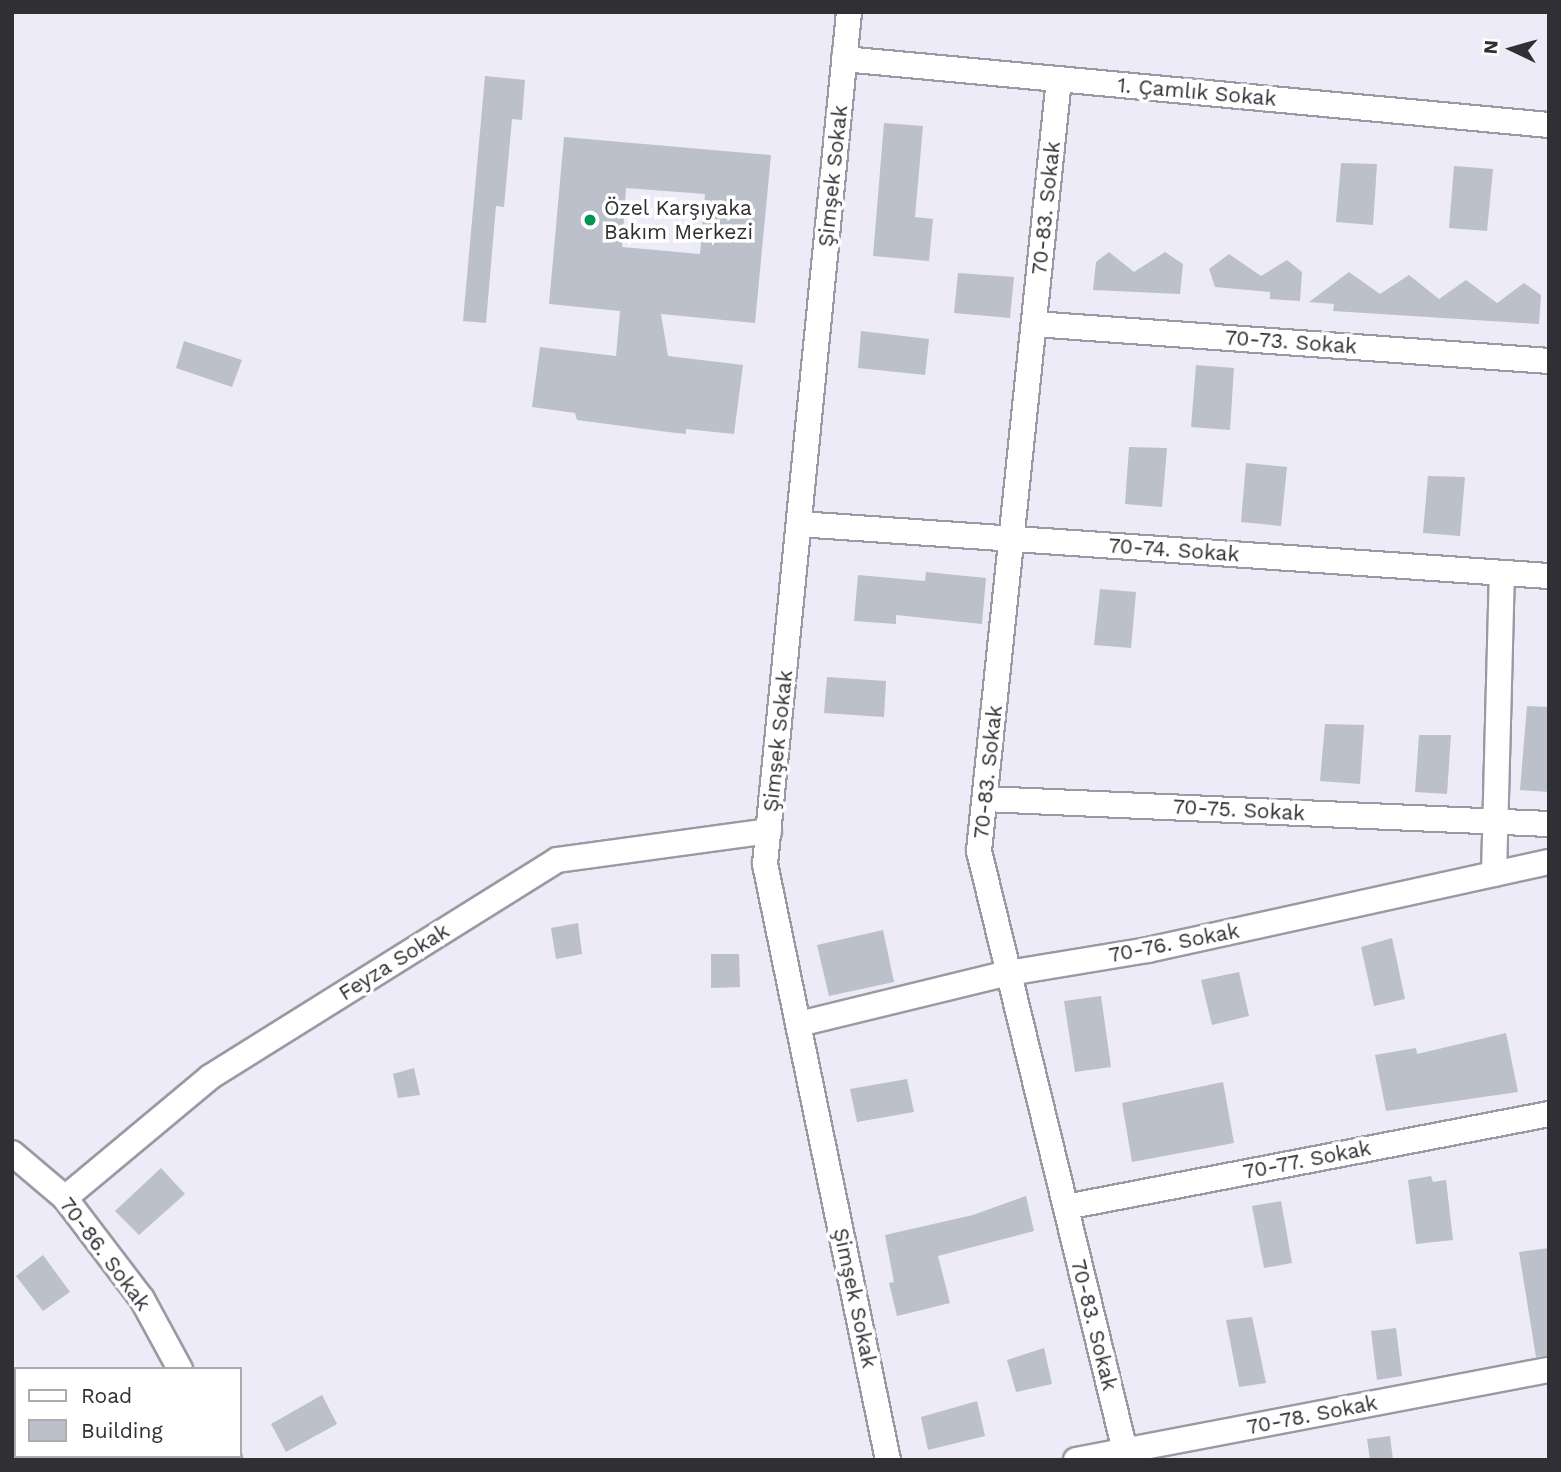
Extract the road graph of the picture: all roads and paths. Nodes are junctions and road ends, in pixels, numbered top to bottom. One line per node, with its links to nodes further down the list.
1 (849, 12): 2 (street, Şimşek Sokak)
2 (844, 60): 3 (street, 1. Çamlık Sokak); 7 (street, Şimşek Sokak)
3 (1059, 79): 4 (street, 1. Çamlık Sokak); 5 (street, 70-83. Sokak)
4 (1549, 125)
5 (1034, 324): 6 (street, 70-73. Sokak); 8 (street, 70-83. Sokak)
6 (1549, 361)
7 (799, 524): 8 (street, 70-74. Sokak); 14 (street, Şimşek Sokak)
8 (1012, 539): 9 (street, 70-74. Sokak); 11 (street, 70-83. Sokak)
9 (1502, 573): 10 (street, 70-74. Sokak); 12 (street)
10 (1549, 576)
11 (985, 799): 12 (street, 70-75. Sokak); 17 (street, 70-83. Sokak)
12 (1493, 822): 13 (street, 70-75. Sokak); 16 (street)
13 (1549, 824)
14 (769, 831): 18 (street, Şimşek Sokak); 21 (street, Feyza Sokak)
15 (1549, 862): 16 (street, 70-76. Sokak)
16 (1494, 874): 17 (street, 70-76. Sokak)
17 (1009, 973): 18 (street, 70-76. Sokak); 22 (street, 70-83. Sokak)
18 (799, 1024): 26 (street, Şimşek Sokak)
19 (1549, 1114): 22 (street, 70-77. Sokak)
20 (12, 1153): 21 (street, 70-86. Sokak)
21 (65, 1198): 23 (street, 70-86. Sokak)
22 (1066, 1207): 25 (street, 70-83. Sokak)
23 (179, 1367)
24 (1549, 1370): 25 (street, 70-78. Sokak)
25 (1125, 1451): 27 (street, 70-78. Sokak)
26 (888, 1460)
27 (1076, 1460)

